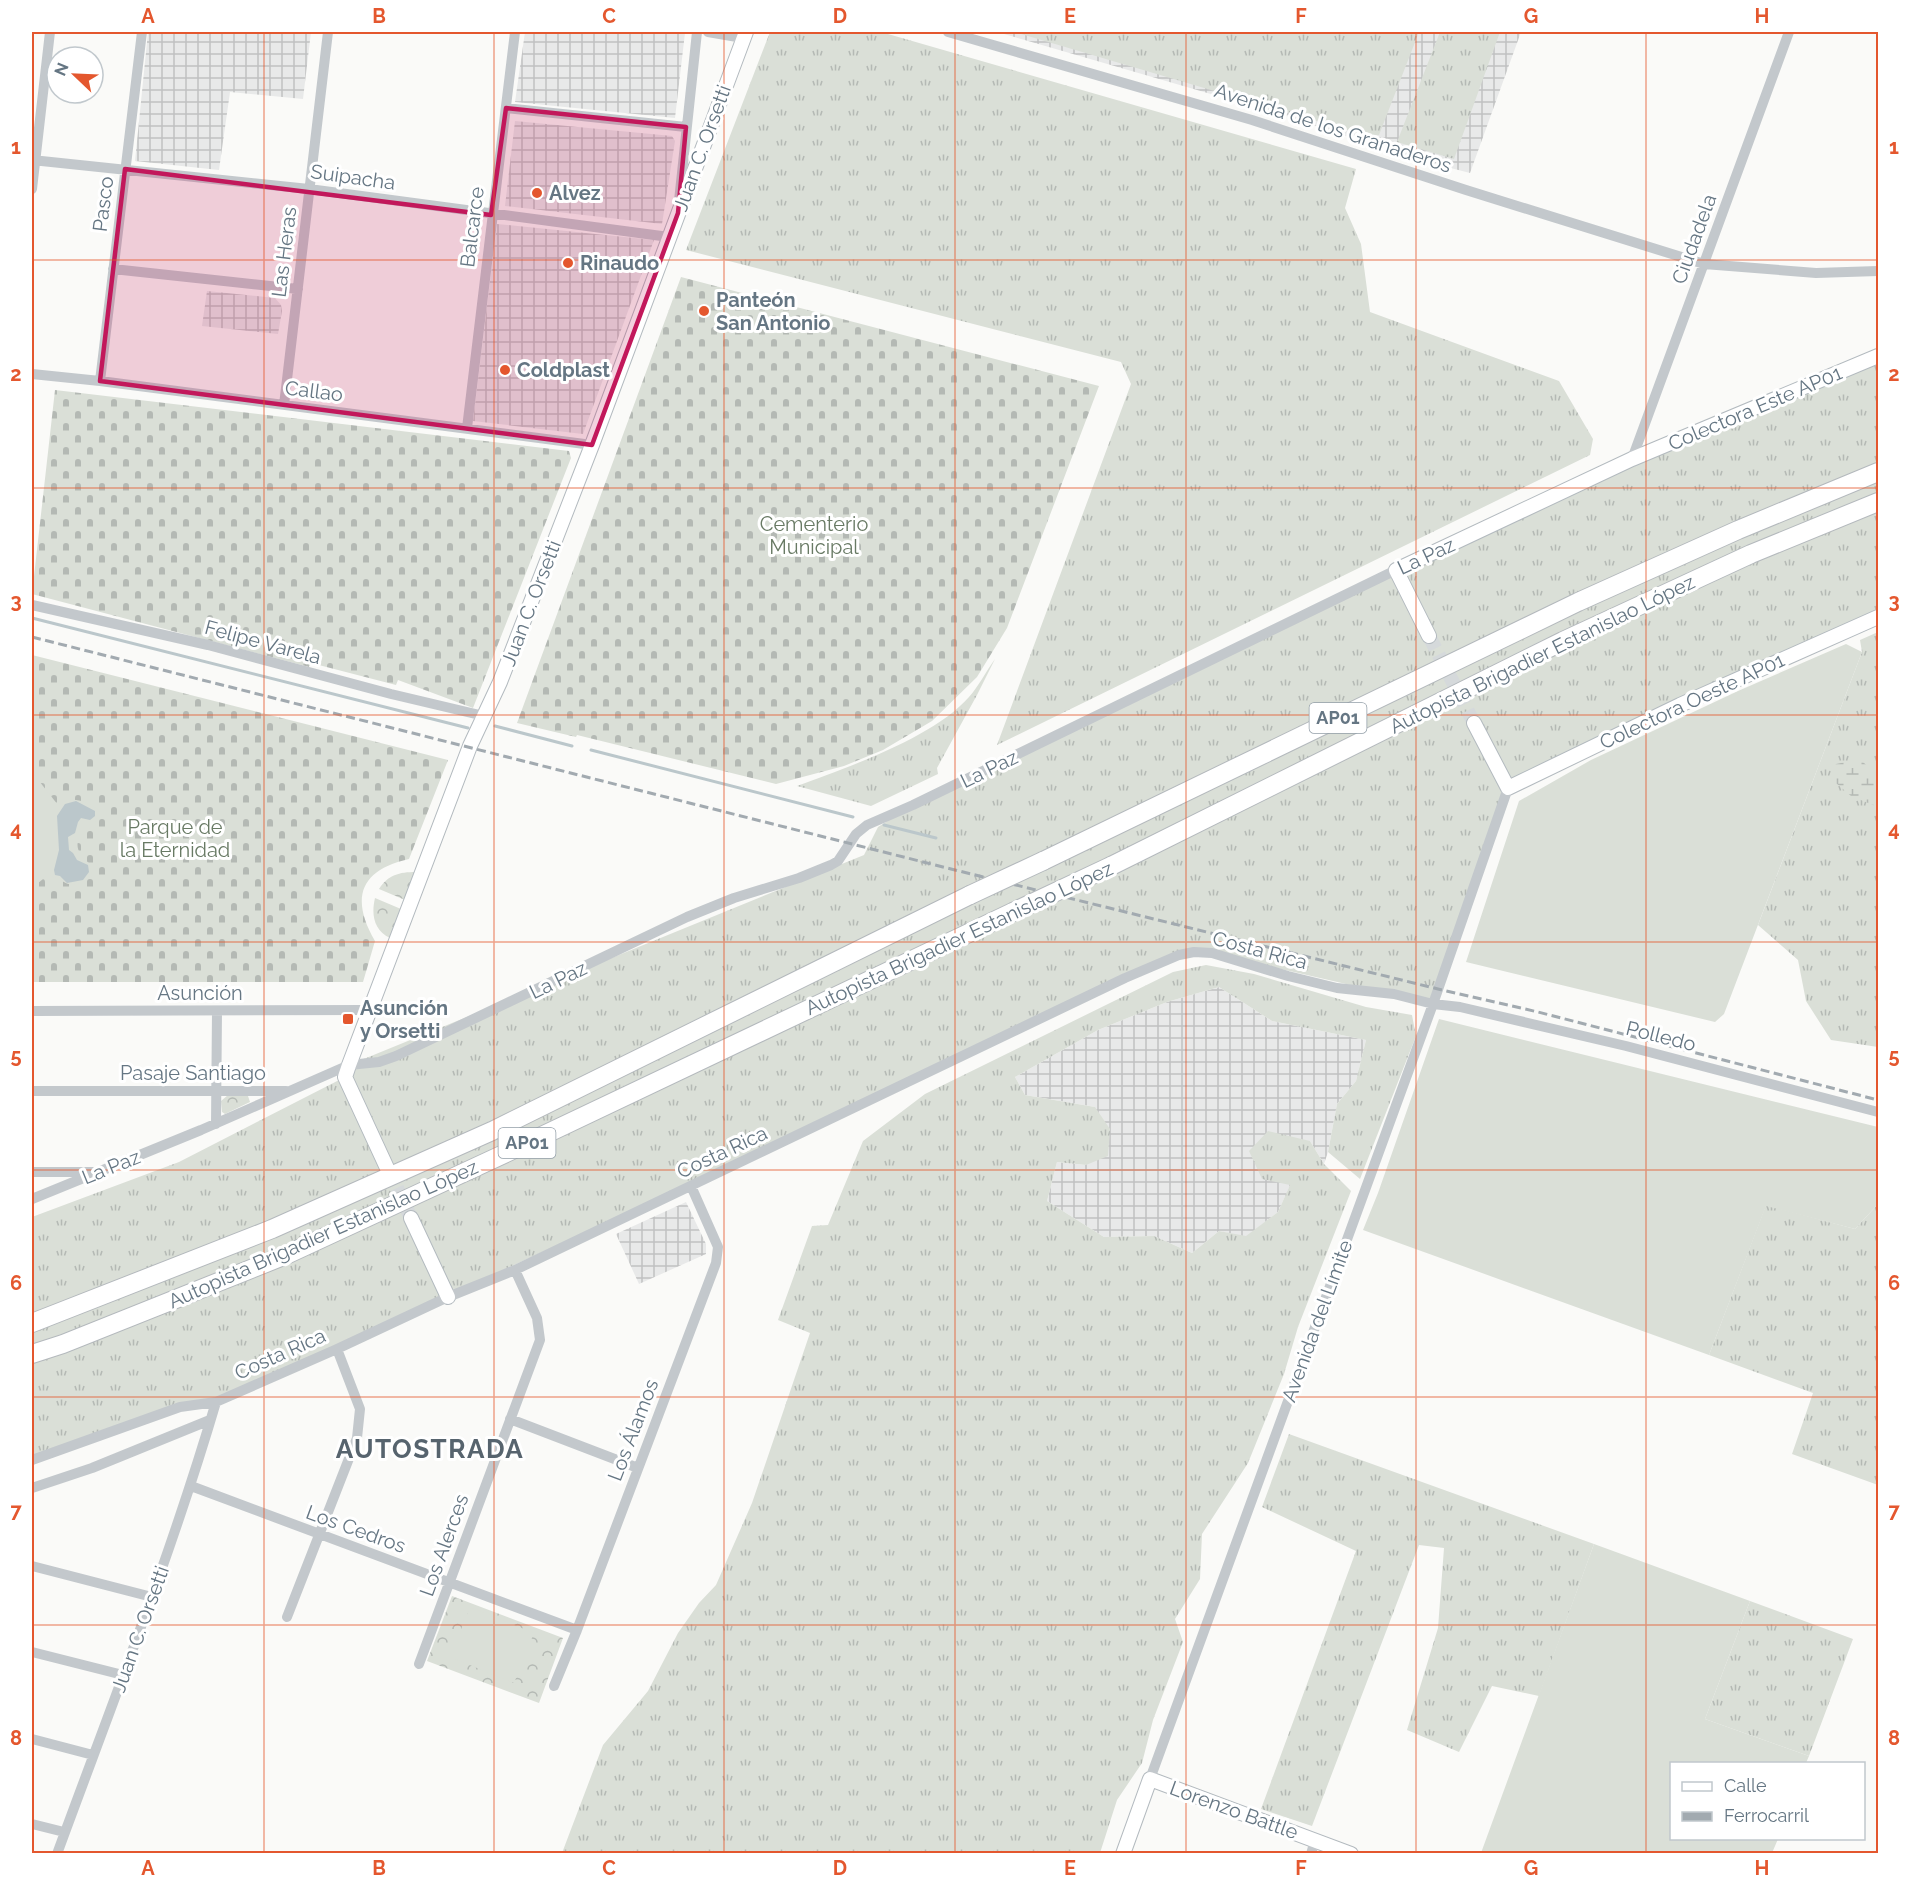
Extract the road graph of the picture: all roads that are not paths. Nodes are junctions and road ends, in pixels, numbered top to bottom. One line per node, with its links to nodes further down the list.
1 (50, 32): 12 (street)
2 (142, 32): 13 (street, Pasco)
3 (328, 32): 15 (street, Las Heras)
4 (515, 32): 10 (street, Balcarce)
5 (697, 32): 11 (street)
6 (708, 32): 9 (street)
7 (948, 32): 19 (street, Avenida de los Granaderos)
8 (1789, 32): 19 (street, Ciudadela)
9 (744, 34): 16 (street, Juan C. Orsetti)
10 (506, 108): 11 (street); 17 (street, Balcarce)
11 (686, 127): 16 (street)
12 (33, 160): 13 (street, Suipacha); 14 (street)
13 (125, 169): 15 (street, Suipacha); 20 (street, Pasco)
14 (32, 189)
15 (309, 189): 17 (street, Suipacha); 22 (street, Las Heras)
16 (678, 213): 18 (street, Juan C. Orsetti)
17 (491, 215): 18 (street, Suipacha); 27 (street, Balcarce)
18 (669, 237): 28 (street, Juan C. Orsetti)
19 (1704, 264): 21 (street, Avenida de los Granaderos); 29 (street, Ciudadela)
20 (113, 268): 22 (street); 25 (street, Pasco)
21 (1878, 271)
22 (298, 289): 26 (street, Las Heras)
23 (1878, 356): 29 (street, Colectora Este AP01)
24 (32, 374): 25 (street, Callao)
25 (100, 381): 26 (street, Callao)
26 (284, 405): 27 (street, Callao)
27 (467, 428): 28 (street, Callao)
28 (592, 445): 36 (street, Juan C. Orsetti)
29 (1632, 459): 32 (street, La Paz)
30 (1878, 472): 57 (highway, Autopista Brigadier Estanislao López / AP01, bridge)
31 (1878, 502): 59 (highway, Autopista Brigadier Estanislao López / AP01, bridge)
32 (1396, 570): 35 (street); 43 (street, La Paz)
33 (32, 605): 36 (street, Felipe Varela)
34 (1878, 617): 38 (street, Colectora Oeste AP01)
35 (1429, 636)
36 (484, 716): 40 (street, Juan C. Orsetti)
37 (1474, 723): 38 (street)
38 (1508, 788): 39 (street, Avenida del Límite)
39 (1433, 1004): 47 (street, Polledo); 52 (street, Costa Rica); 79 (street, Avenida del Límite)
40 (369, 1010): 42 (street, Asunción); 43 (street, Juan C. Orsetti)
41 (32, 1011): 42 (street, Asunción)
42 (217, 1011): 44 (street)
43 (349, 1065): 46 (street, Pasaje Santiago); 49 (street, Juan C. Orsetti)
44 (216, 1090): 45 (street, Pasaje Santiago); 46 (street, Pasaje Santiago); 48 (street)
45 (32, 1091)
46 (290, 1091): 48 (street, La Paz)
47 (1878, 1112)
48 (216, 1124): 51 (street, La Paz)
49 (387, 1168)
50 (32, 1172): 51 (street)
51 (100, 1173): 53 (street, La Paz)
52 (691, 1186): 55 (street, Costa Rica); 64 (street, Los Álamos)
53 (32, 1195)
54 (411, 1218): 56 (street)
55 (515, 1270): 56 (street, Costa Rica); 61 (street, Los Alerces)
56 (448, 1297): 58 (street, Costa Rica)
57 (32, 1323)
58 (337, 1349): 60 (street, Costa Rica); 67 (street)
59 (32, 1354)
60 (216, 1402): 62 (street, Juan C. Orsetti); 63 (street, Costa Rica)
61 (510, 1419): 64 (street); 69 (street, Los Alerces)
62 (210, 1420): 65 (street, Juan C. Orsetti); 66 (street)
63 (32, 1460)
64 (638, 1468): 72 (street, Los Álamos)
65 (191, 1486): 67 (street, Los Cedros); 70 (street, Juan C. Orsetti)
66 (32, 1488)
67 (319, 1535): 69 (street, Los Cedros); 71 (street)
68 (32, 1566): 70 (street)
69 (450, 1582): 72 (street, Los Cedros); 74 (street, Los Alerces)
70 (152, 1597): 75 (street, Juan C. Orsetti)
71 (287, 1617)
72 (577, 1630): 76 (street, Los Álamos)
73 (32, 1652): 75 (street)
74 (419, 1664)
75 (123, 1675): 78 (street, Juan C. Orsetti)
76 (554, 1686)
77 (32, 1739): 78 (street)
78 (93, 1755): 81 (street, Juan C. Orsetti)
79 (1150, 1779): 82 (street, Lorenzo Battle); 84 (street, Avenida del Límite)
80 (32, 1824): 81 (street)
81 (64, 1832): 83 (street, Juan C. Orsetti)
82 (1313, 1847): 85 (street, Lorenzo Battle)
83 (57, 1854)
84 (1123, 1854)
85 (1351, 1854)

